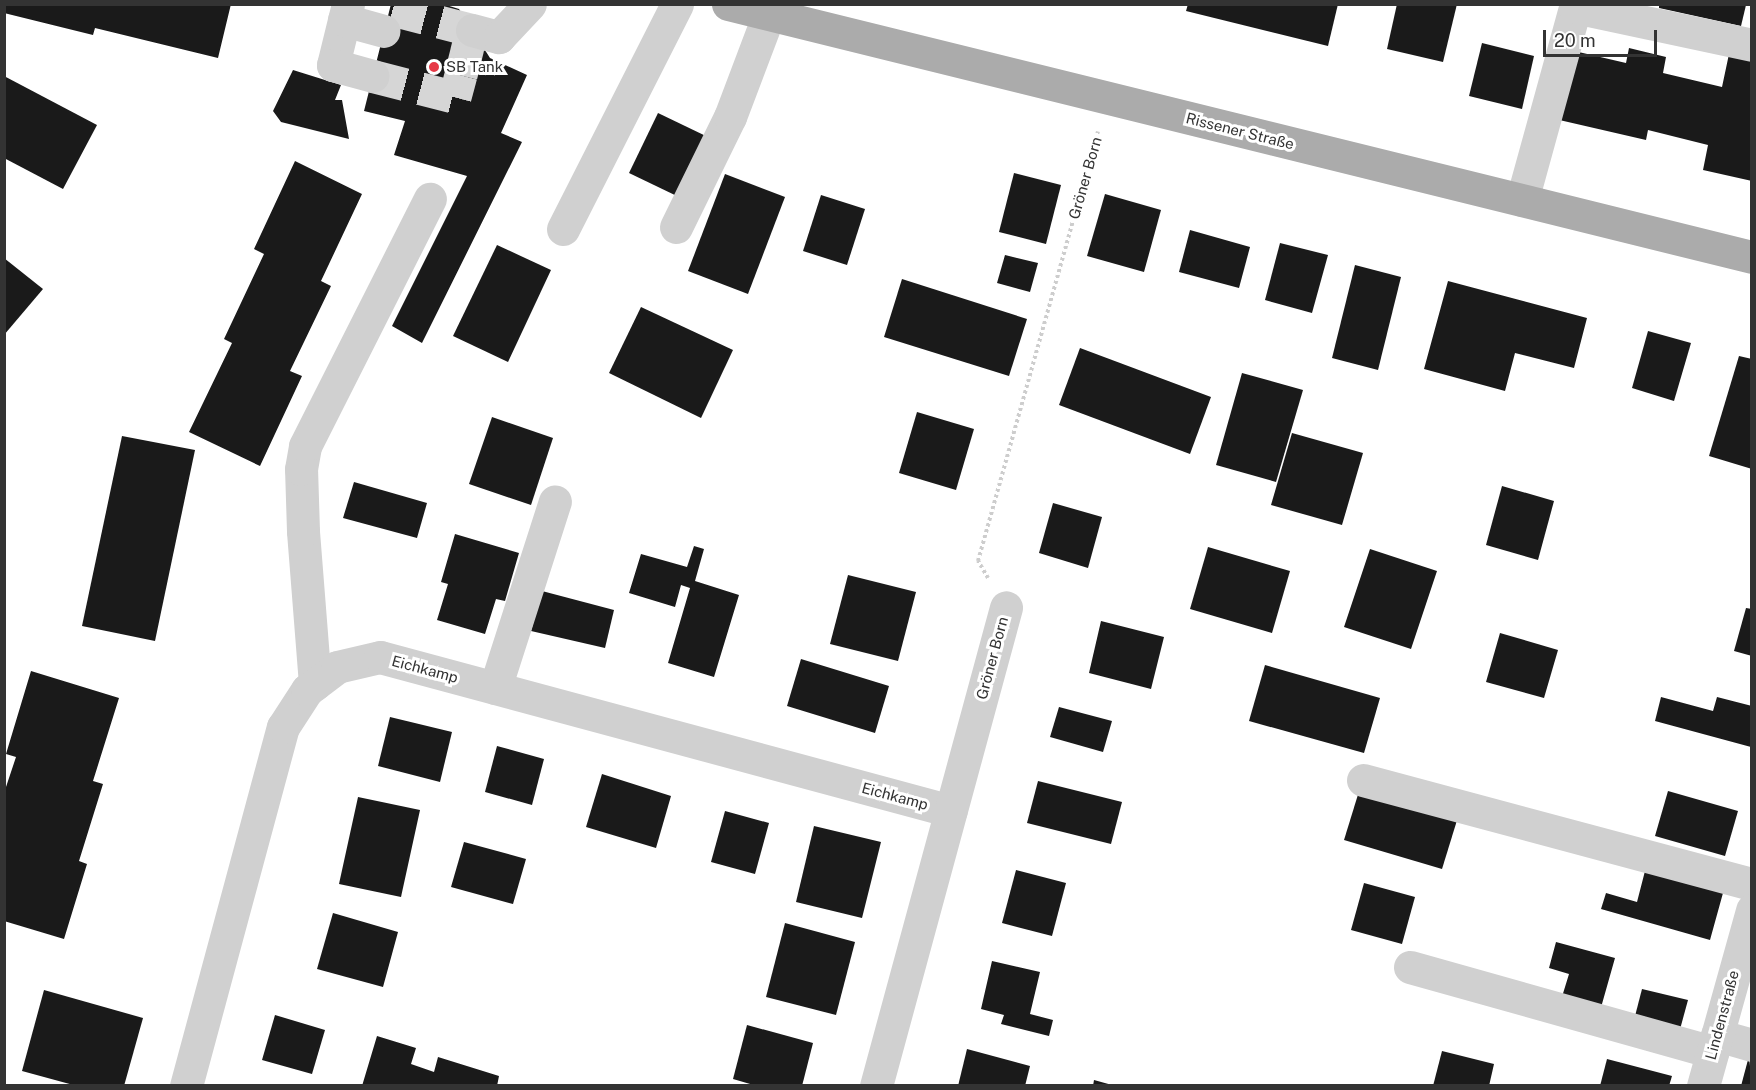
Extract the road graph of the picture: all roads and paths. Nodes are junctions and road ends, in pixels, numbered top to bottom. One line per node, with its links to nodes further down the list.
1 (530, 4): 6 (street)
2 (676, 4): 13 (street)
3 (728, 4): 4 (main road, Rissener Straße)
4 (769, 15): 9 (main road, Rissener Straße); 12 (street)
5 (344, 22): 7 (street); 7 (street)
6 (472, 30)
7 (380, 35)
8 (1752, 45): 11 (street)
9 (1107, 98): 11 (main road, Rissener Straße); 16 (path, Gröner Born)
10 (430, 199): 17 (street)
11 (1522, 200): 14 (main road, Rissener Straße)
12 (676, 227)
13 (563, 229)
14 (1752, 257)
15 (555, 501): 18 (street)
16 (1006, 607): 20 (street, Gröner Born)
17 (315, 684): 18 (street, Eichkamp); 26 (street, Eichkamp)
18 (495, 688): 20 (street, Eichkamp)
19 (1363, 780): 21 (street)
20 (951, 811): 27 (street, Gröner Born)
21 (1752, 884)
22 (1752, 910): 24 (street, Lindenstraße)
23 (1410, 967): 24 (street)
24 (1715, 1043): 25 (street); 28 (street, Lindenstraße)
25 (1752, 1045)
26 (186, 1086)
27 (876, 1086)
28 (1703, 1086)

